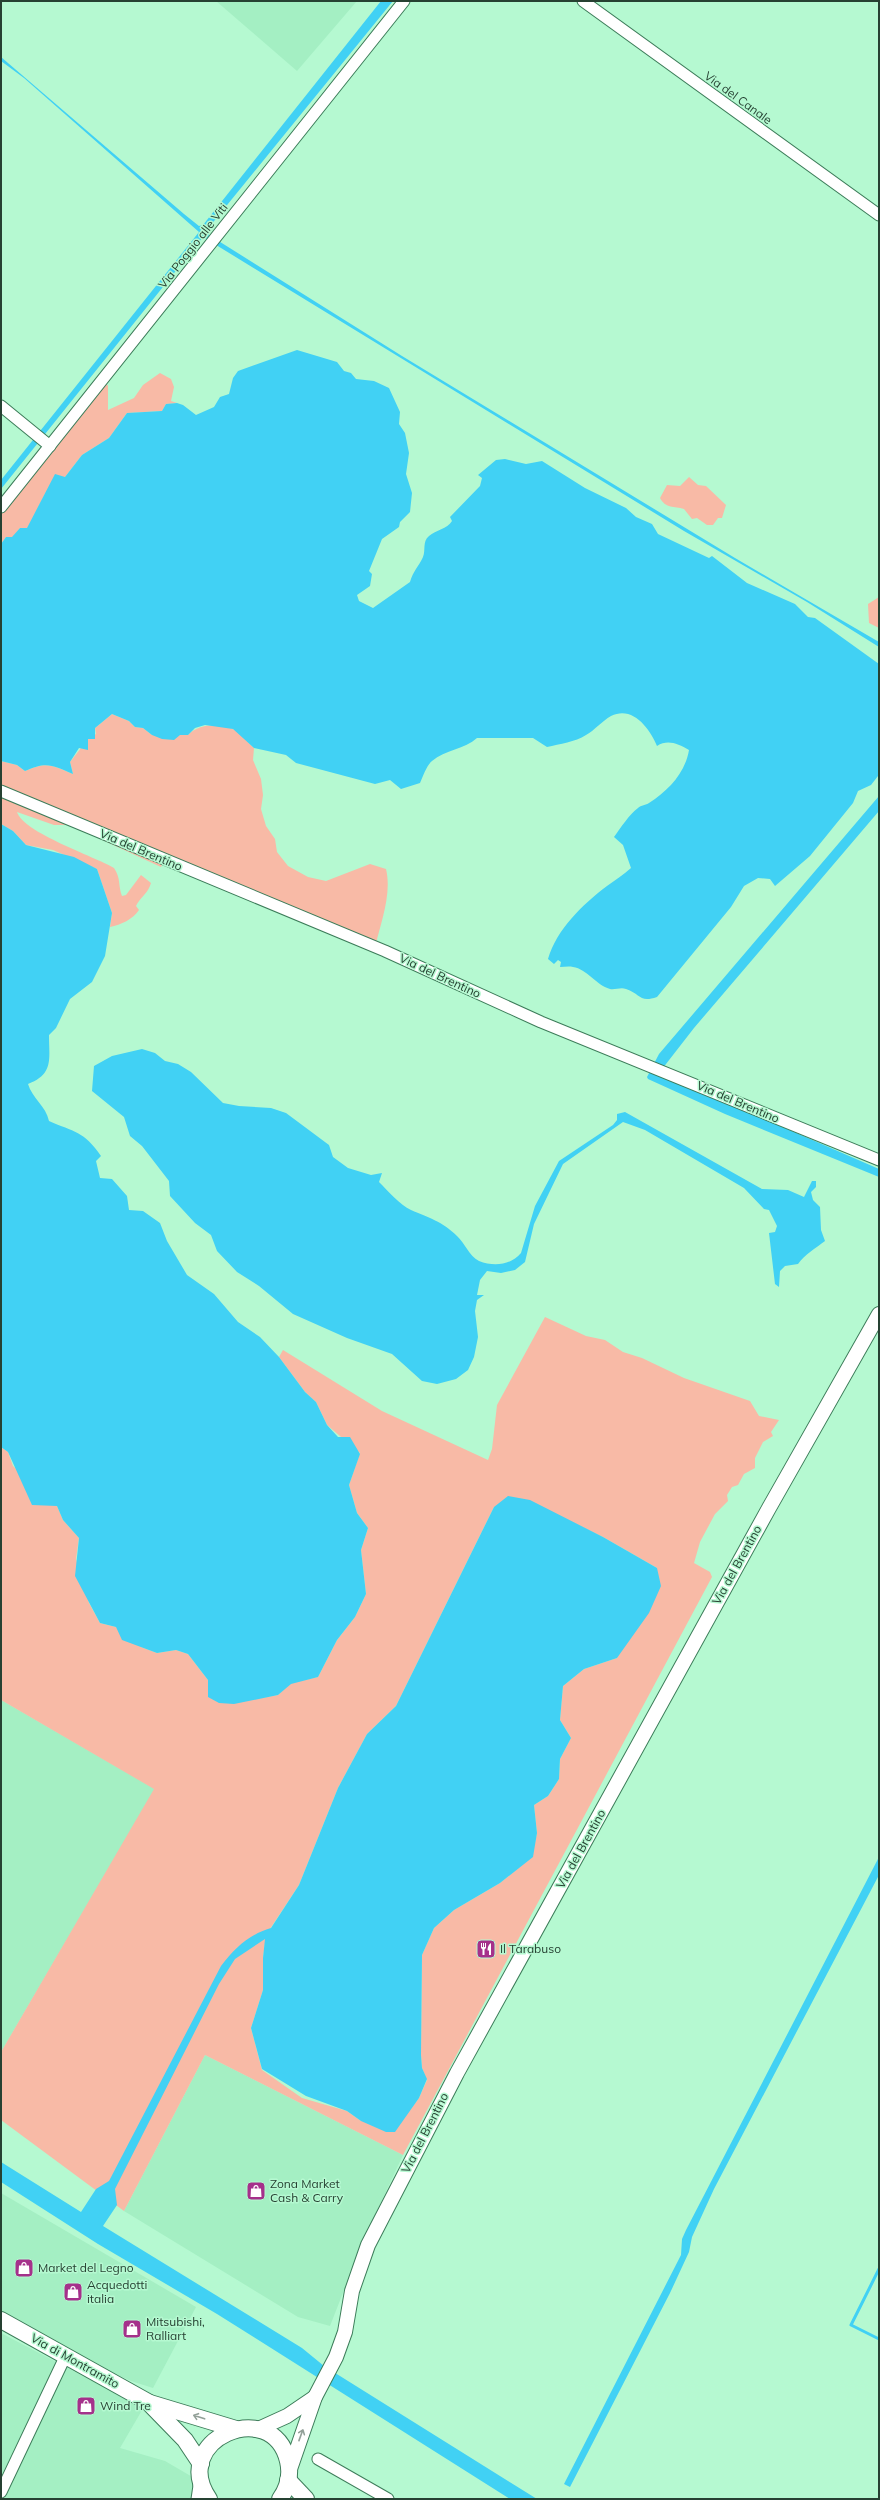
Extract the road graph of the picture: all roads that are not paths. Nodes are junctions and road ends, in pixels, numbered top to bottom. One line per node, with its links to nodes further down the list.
1 (404, 1): 5 (street, Via Poggio alle Viti)
2 (583, 1): 3 (street, Via del Canale)
3 (879, 215)
4 (1, 406): 5 (street)
5 (47, 444): 6 (street, Via Poggio alle Viti)
6 (1, 507)
7 (1, 791): 8 (street, Via del Brentino)
8 (879, 1160)
9 (879, 1314): 12 (street, Via del Brentino)
10 (1, 2320): 11 (main road, Via di Montramito)
11 (66, 2355): 13 (main road, Via di Montramito); 19 (street)
12 (317, 2394): 15 (street); 18 (street, Via del Brentino, one-way to 12)
13 (148, 2402): 14 (main road, Via di Montramito, one-way to 13); 17 (main road, Via di Montramito)
14 (236, 2429): 15 (main road, Via di Montramito); 17 (main road, Via di Montramito)
15 (256, 2430): 18 (main road, Via di Montramito)
16 (318, 2459): 24 (street)
17 (201, 2470): 20 (street); 21 (main road, Via di Montramito)
18 (289, 2477): 22 (main road); 23 (main road)
19 (1, 2492)
20 (197, 2499)
21 (209, 2499)
22 (280, 2499)
23 (306, 2499)
24 (388, 2499)

